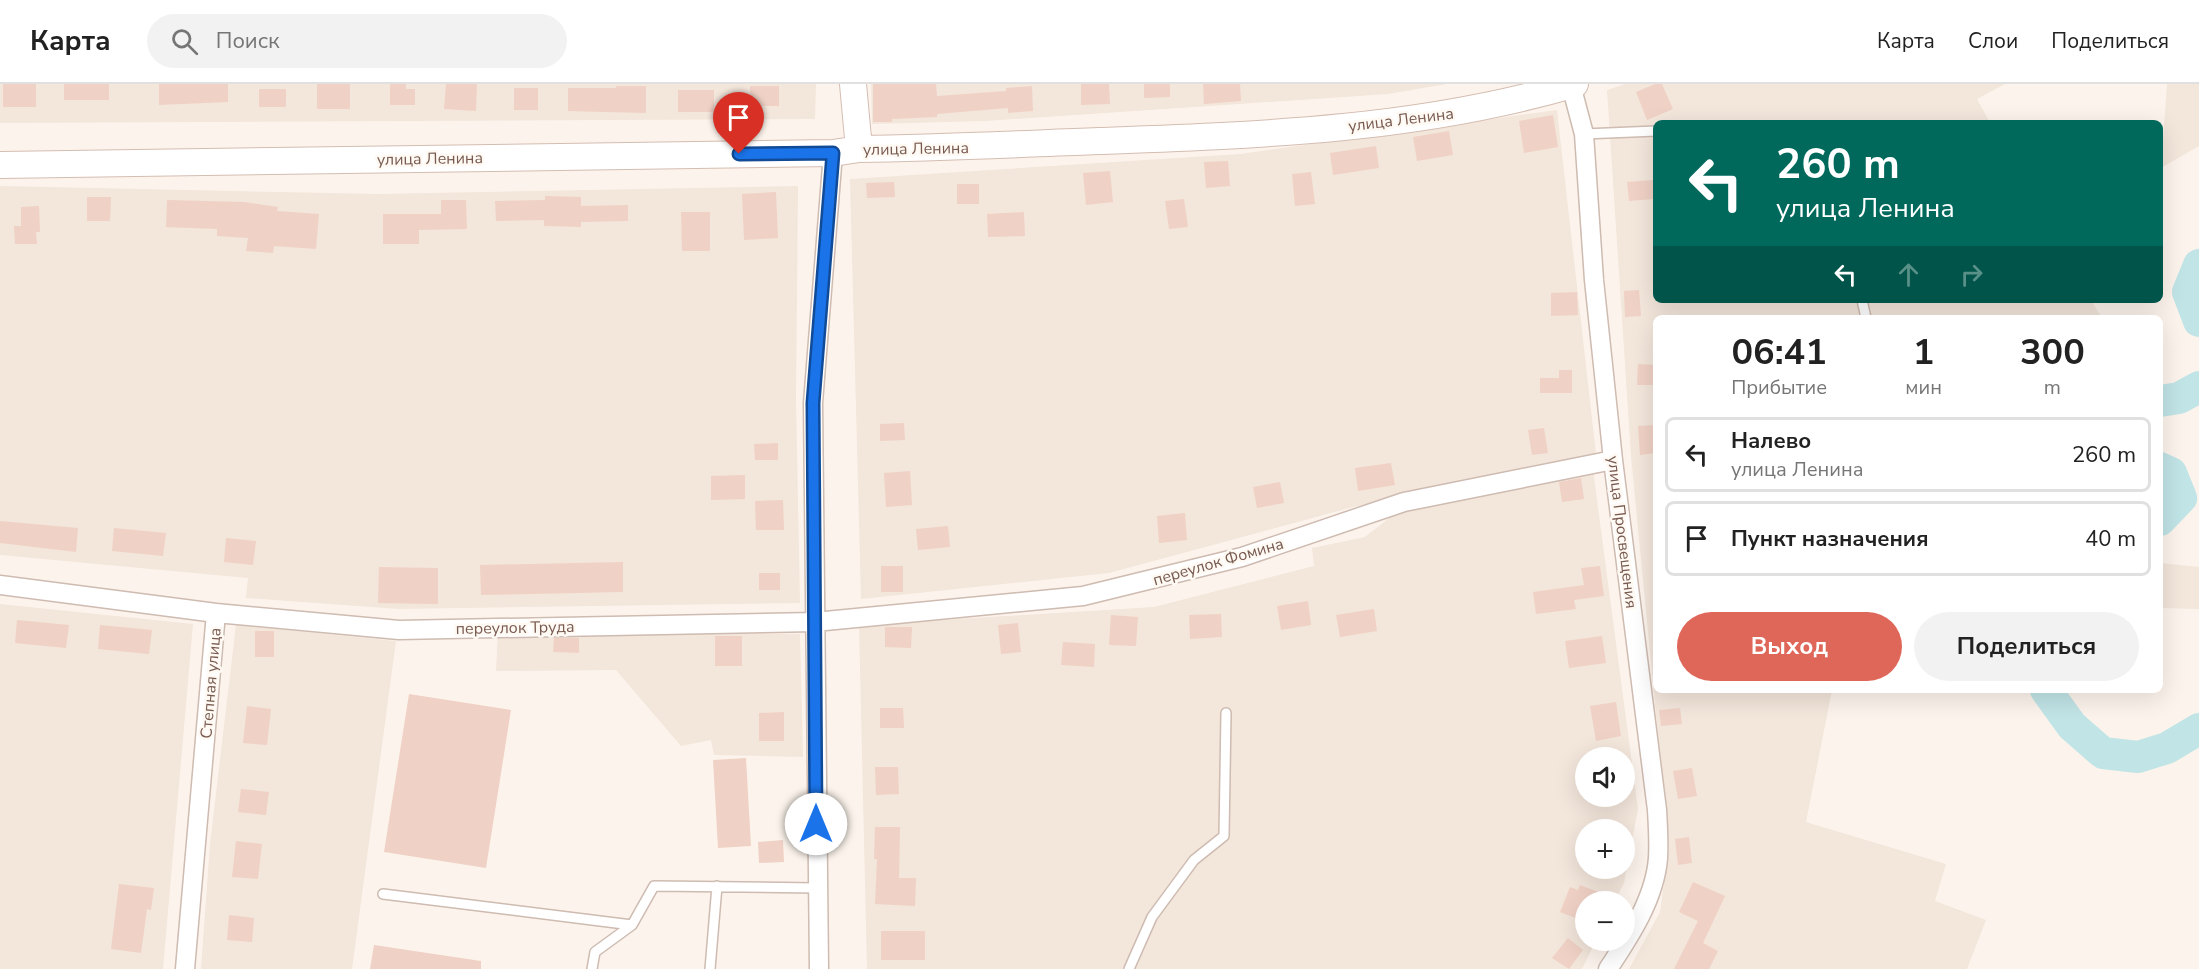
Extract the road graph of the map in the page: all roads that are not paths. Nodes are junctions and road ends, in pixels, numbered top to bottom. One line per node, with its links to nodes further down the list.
1 (853, 84): 5 (street)
2 (1573, 85): 4 (street, улица Просвещения); 5 (street, улица Ленина)
3 (1653, 131): 4 (lane)
4 (1584, 134): 8 (street, улица Просвещения)
5 (859, 149): 6 (street, улица Ленина)
6 (833, 153): 7 (street, улица Ленина); 11 (street)
7 (0, 165)
8 (1613, 460): 11 (street, переулок Фомина); 22 (street, улица Просвещения)
9 (0, 585): 10 (street, Степная улица)
10 (216, 613): 11 (street, переулок Труда); 17 (street, Степная улица)
11 (815, 622): 14 (street)
12 (1226, 713): 21 (lane)
13 (717, 886): 14 (lane); 16 (lane); 19 (lane)
14 (817, 888): 20 (street)
15 (383, 894): 16 (lane)
16 (632, 925): 18 (lane)
17 (185, 969)
18 (592, 969)
19 (710, 969)
20 (819, 969)
21 (1129, 969)
22 (1608, 969)

